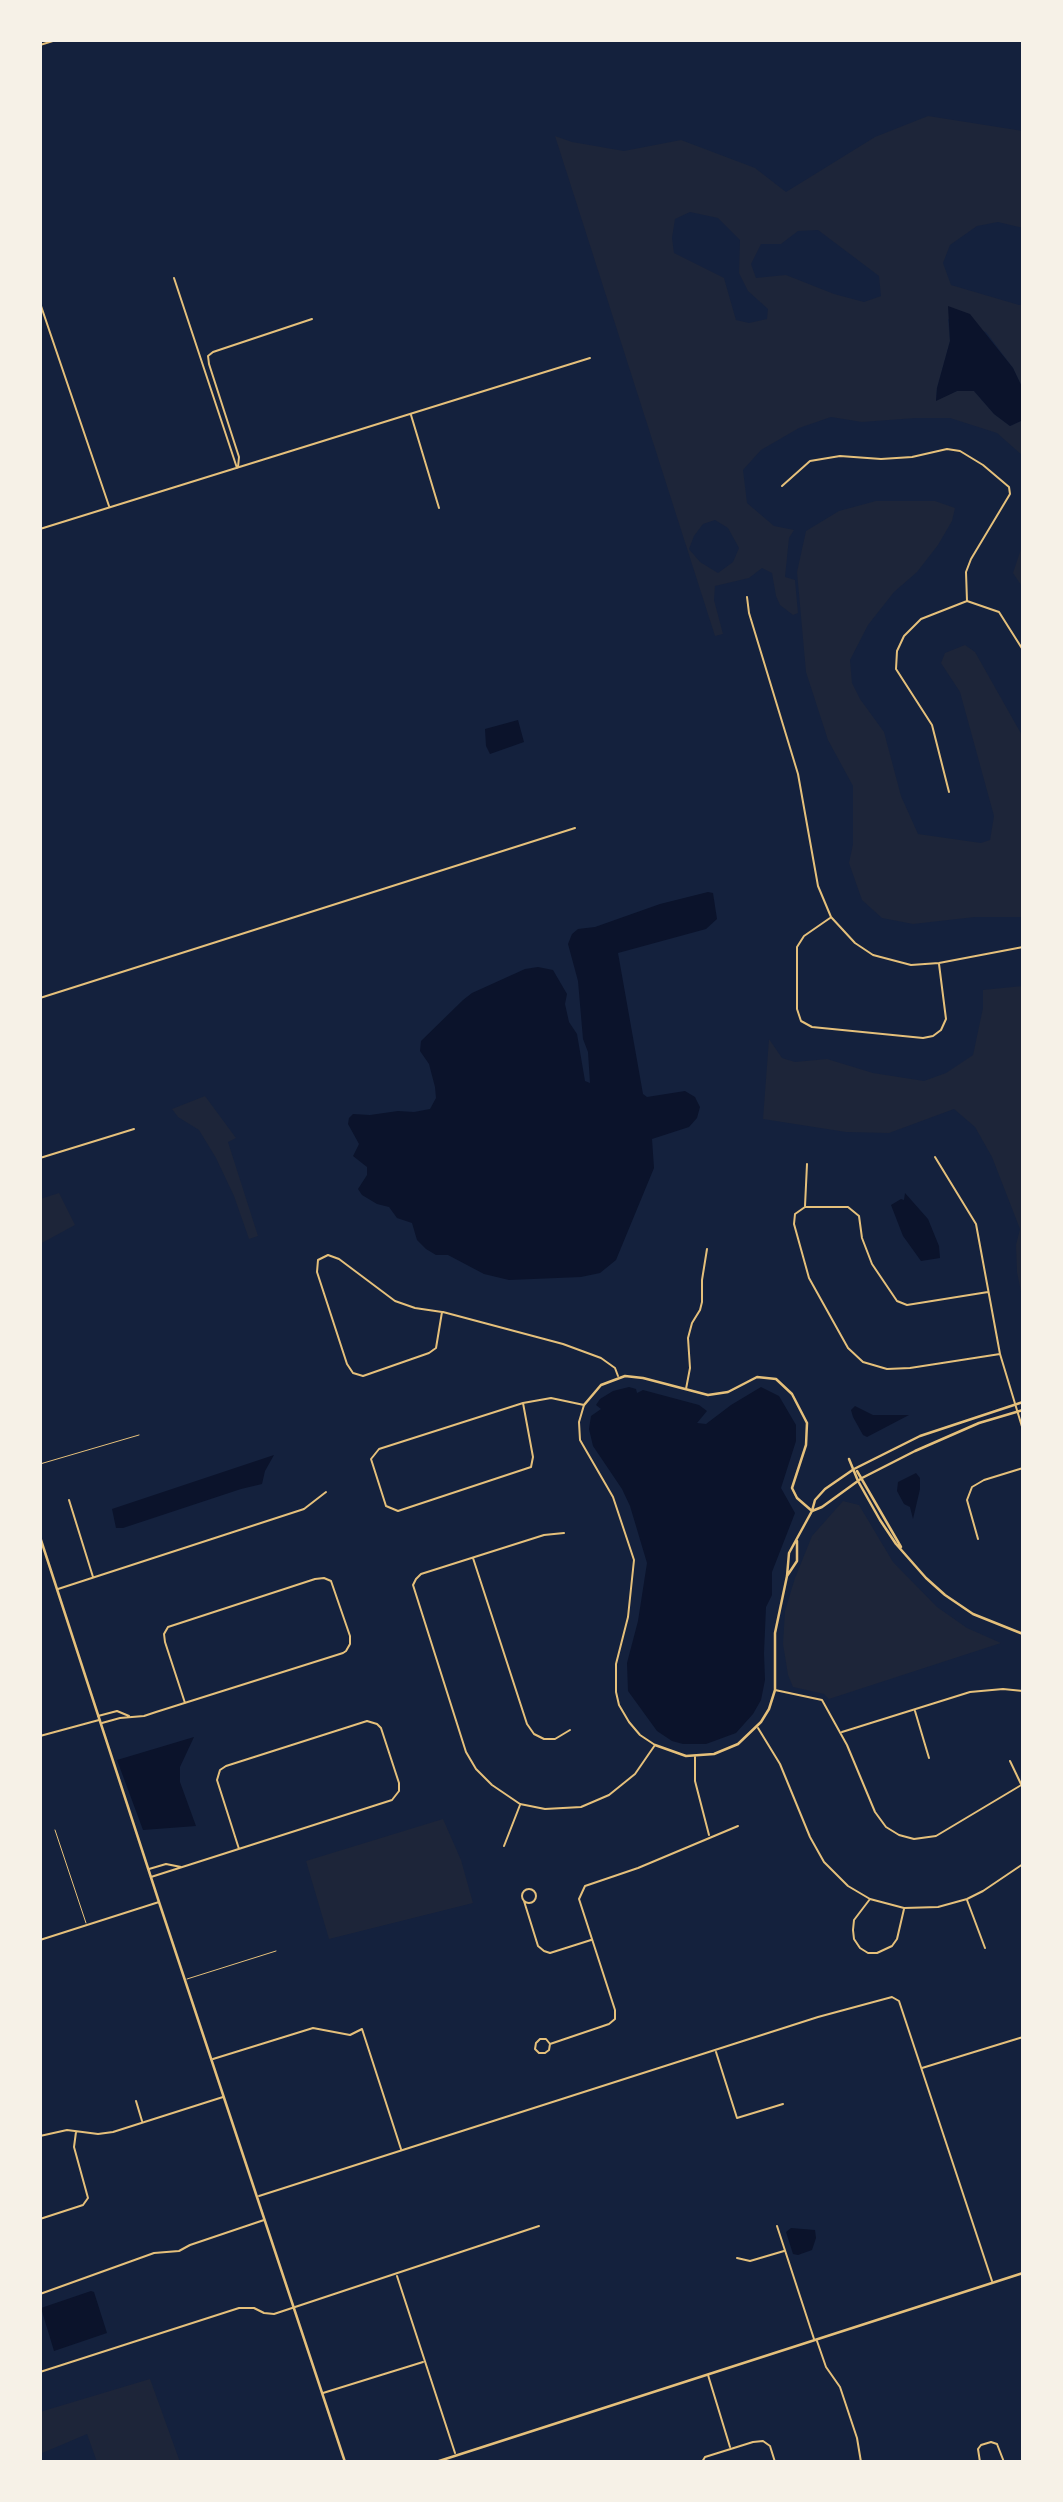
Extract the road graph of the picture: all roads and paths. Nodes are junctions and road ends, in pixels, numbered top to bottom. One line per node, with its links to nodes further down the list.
1 (56, 40): 2 (street)
2 (40, 46)
3 (174, 278): 8 (street)
4 (41, 306): 10 (street)
5 (312, 320): 8 (street)
6 (590, 358): 7 (street)
7 (410, 414): 8 (street); 11 (street)
8 (238, 468): 10 (street)
9 (782, 486): 14 (street)
10 (109, 507): 12 (street)
11 (439, 509)
12 (40, 529)
13 (747, 597): 18 (street)
14 (967, 601): 15 (street); 16 (street)
15 (1023, 650)
16 (949, 792)
17 (575, 828): 21 (street)
18 (831, 917): 20 (street); 20 (street)
19 (1023, 947): 20 (street)
20 (939, 963)
21 (40, 998)
22 (134, 1129): 24 (street)
23 (935, 1157): 28 (street)
24 (40, 1158)
25 (807, 1164): 26 (street)
26 (805, 1207): 28 (street); 30 (street)
27 (707, 1248): 32 (street)
28 (988, 1292): 30 (street)
29 (442, 1312): 29 (street); 31 (street)
30 (1000, 1354): 35 (street)
31 (619, 1377): 32 (street); 36 (street)
32 (686, 1390): 49 (street)
33 (1023, 1402): 35 (street)
34 (523, 1403): 34 (street); 36 (street)
35 (1015, 1404): 38 (street); 44 (street)
36 (584, 1405): 72 (street)
37 (1023, 1410): 38 (street)
38 (1017, 1412): 39 (street); 45 (street)
39 (1023, 1430)
40 (139, 1434): 42 (lane)
41 (849, 1459): 44 (street)
42 (40, 1464)
43 (1023, 1468): 52 (street)
44 (855, 1469): 45 (street); 46 (street); 49 (street)
45 (862, 1478): 46 (street); 54 (street)
46 (858, 1481): 49 (street); 54 (street)
47 (326, 1492): 59 (street)
48 (69, 1500): 59 (street)
49 (812, 1511): 53 (street)
50 (564, 1533): 57 (street)
51 (40, 1537): 55 (street)
52 (978, 1539)
53 (797, 1541): 58 (street); 58 (street)
54 (905, 1553): 61 (street)
55 (46, 1554): 56 (street); 60 (street)
56 (40, 1556)
57 (473, 1557): 69 (street); 77 (street)
58 (787, 1576): 62 (street)
59 (94, 1578): 60 (street)
60 (57, 1590): 67 (street)
61 (1023, 1634)
62 (775, 1690): 68 (street); 70 (street)
63 (1023, 1691): 65 (street)
64 (185, 1703): 64 (street); 66 (street)
65 (914, 1710): 70 (street); 74 (street)
66 (130, 1716): 67 (street); 67 (street)
67 (100, 1720): 71 (street); 85 (street)
68 (757, 1728): 73 (street); 87 (street)
69 (570, 1730)
70 (841, 1733): 76 (street)
71 (40, 1736)
72 (654, 1745): 73 (street); 77 (street)
73 (695, 1757): 80 (street)
74 (929, 1758)
75 (1010, 1760): 76 (street)
76 (1022, 1785)
77 (520, 1804): 81 (street)
78 (738, 1826): 80 (street)
79 (55, 1830): 92 (lane)
80 (709, 1836): 93 (street)
81 (504, 1846)
82 (239, 1849): 82 (street); 84 (street)
83 (1023, 1864): 88 (street)
84 (182, 1867): 85 (street); 86 (street)
85 (148, 1870): 86 (street)
86 (150, 1877): 90 (street)
87 (870, 1899): 91 (street); 91 (street)
88 (967, 1899): 91 (street); 95 (street)
89 (524, 1901): 89 (street); 93 (street)
90 (159, 1902): 92 (street); 97 (street)
91 (904, 1908)
92 (86, 1925): 94 (street)
93 (592, 1939): 99 (street)
94 (40, 1940)
95 (985, 1948)
96 (276, 1951): 97 (lane)
97 (185, 1980): 101 (street)
98 (1023, 2037): 102 (street)
99 (550, 2044): 99 (street)
100 (716, 2051): 102 (street); 105 (street); 109 (street)
101 (212, 2060): 103 (street); 109 (street)
102 (921, 2068): 119 (street)
103 (224, 2097): 106 (street); 110 (street)
104 (136, 2101): 106 (street)
105 (783, 2104)
106 (143, 2122): 107 (street)
107 (76, 2131): 108 (street); 111 (street)
108 (40, 2136)
109 (402, 2151): 110 (street)
110 (258, 2197): 112 (street)
111 (40, 2219)
112 (265, 2220): 120 (street); 121 (street)
113 (539, 2226): 118 (street)
114 (777, 2226): 115 (street)
115 (785, 2250): 116 (street); 122 (street)
116 (737, 2258)
117 (1023, 2273): 119 (street)
118 (397, 2275): 121 (street); 123 (street)
119 (992, 2283): 122 (street)
120 (40, 2294)
121 (293, 2308): 124 (street); 126 (street)
122 (815, 2340): 125 (street); 133 (street)
123 (424, 2362): 126 (street); 128 (street)
124 (40, 2372)
125 (708, 2375): 127 (street); 128 (street)
126 (323, 2393): 129 (street)
127 (731, 2449): 131 (street); 132 (street)
128 (456, 2456): 130 (street)
129 (345, 2462)
130 (436, 2462)
131 (702, 2462)
132 (775, 2462)
133 (861, 2462)
134 (980, 2462): 135 (street)
135 (1004, 2462)

